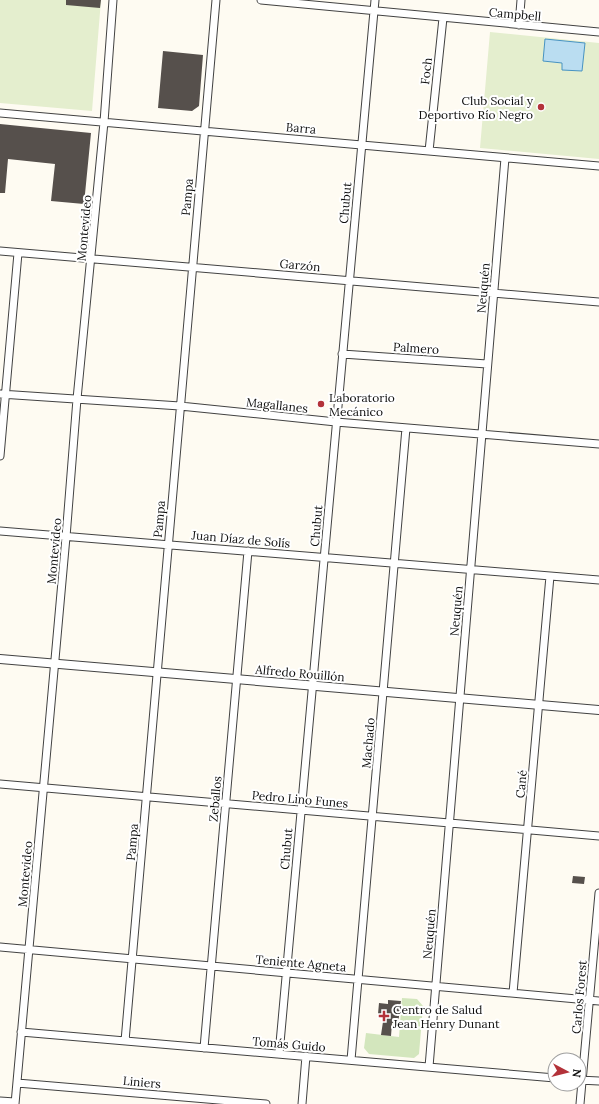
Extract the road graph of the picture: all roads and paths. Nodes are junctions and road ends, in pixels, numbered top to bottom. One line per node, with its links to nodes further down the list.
1 (113, 0): 11 (street, Montevideo)
2 (216, 0): 12 (street, Pampa)
3 (261, 0): 6 (street, Campbell)
4 (374, 0): 6 (street, Chubut)
5 (521, 0): 8 (street)
6 (374, 12): 7 (street, Campbell); 13 (street, Chubut)
7 (443, 18): 8 (street, Campbell); 14 (street, Foch)
8 (519, 25): 9 (street, Campbell)
9 (599, 32)
10 (0, 113): 11 (street, Barra)
11 (104, 122): 12 (street, Barra); 19 (street, Montevideo)
12 (204, 130): 13 (street, Barra); 20 (street, Pampa)
13 (361, 145): 14 (street, Barra); 21 (street, Chubut)
14 (429, 151): 15 (street, Barra)
15 (505, 158): 16 (street, Barra); 22 (street, Neuquén)
16 (599, 166)
17 (0, 251): 18 (street, Garzón)
18 (18, 253): 19 (street, Garzón); 26 (street)
19 (92, 259): 20 (street, Garzón); 27 (street, Montevideo)
20 (192, 267): 21 (street, Garzón); 28 (street, Pampa)
21 (349, 281): 22 (street, Garzón); 24 (street, Chubut)
22 (493, 293): 23 (street, Garzón); 25 (street, Neuquén)
23 (599, 302)
24 (342, 354): 25 (street, Palmero); 29 (street, Chubut)
25 (487, 364): 31 (street, Neuquén)
26 (3, 394): 27 (street, Magallanes); 33 (street)
27 (77, 399): 28 (street, Magallanes); 35 (street, Montevideo)
28 (180, 406): 29 (street, Magallanes); 36 (street, Pampa)
29 (336, 422): 30 (street, Magallanes); 38 (street, Chubut)
30 (406, 428): 31 (street, Magallanes); 39 (street, Machado)
31 (481, 434): 32 (street, Magallanes); 40 (street, Neuquén)
32 (599, 444)
33 (0, 456)
34 (0, 531): 35 (street, Juan Díaz de Solís)
35 (66, 536): 36 (street, Juan Díaz de Solís); 44 (street, Montevideo)
36 (167, 544): 37 (street, Juan Díaz de Solís); 45 (street, Pampa)
37 (248, 551): 38 (street, Juan Díaz de Solís); 46 (street, Zeballos)
38 (324, 558): 39 (street, Juan Díaz de Solís); 47 (street, Chubut)
39 (394, 563): 40 (street, Juan Díaz de Solís); 48 (street, Machado)
40 (470, 569): 41 (street, Juan Díaz de Solís); 49 (street, Neuquén)
41 (550, 576): 42 (street, Juan Díaz de Solís); 50 (street, Cané)
42 (599, 580)
43 (0, 659): 44 (street, Alfredo Rouillón)
44 (55, 664): 45 (street, Alfredo Rouillón); 53 (street, Montevideo)
45 (157, 672): 46 (street, Alfredo Rouillón); 54 (street, Pampa)
46 (236, 679): 47 (street, Alfredo Rouillón); 55 (street, Zeballos)
47 (312, 686): 48 (street, Alfredo Rouillón); 56 (street, Chubut)
48 (383, 692): 49 (street, Alfredo Rouillón); 57 (street, Machado)
49 (459, 698): 50 (street, Alfredo Rouillón); 58 (street, Neuquén)
50 (539, 705): 51 (street, Alfredo Rouillón); 59 (street, Cané)
51 (599, 710)
52 (0, 784): 53 (street, Pedro Lino Funes)
53 (44, 788): 54 (street, Pedro Lino Funes); 63 (street, Montevideo)
54 (146, 796): 55 (street, Pedro Lino Funes); 64 (street, Pampa)
55 (226, 803): 56 (street, Pedro Lino Funes); 65 (street, Zeballos)
56 (301, 810): 57 (street, Pedro Lino Funes); 66 (street, Chubut)
57 (372, 816): 58 (street, Pedro Lino Funes); 67 (street, Machado)
58 (449, 823): 59 (street, Pedro Lino Funes); 68 (street, Neuquén)
59 (528, 829): 60 (street, Pedro Lino Funes); 69 (street, Cané)
60 (599, 836)
61 (599, 893): 70 (street, Carlos Forest)
62 (0, 947): 63 (street, Teniente Agneta)
63 (29, 949): 64 (street, Teniente Agneta); 72 (street, Montevideo)
64 (133, 958): 65 (street, Teniente Agneta); 73 (street, Pampa)
65 (211, 966): 66 (street, Teniente Agneta); 74 (street, Zeballos)
66 (286, 973): 67 (street, Teniente Agneta); 76 (street, Chubut)
67 (359, 979): 68 (street, Teniente Agneta); 78 (street, Machado)
68 (436, 986): 69 (street, Teniente Agneta); 79 (street, Neuquén)
69 (513, 994): 70 (street, Teniente Agneta)
70 (589, 1000): 71 (street, Teniente Agneta); 75 (street, Carlos Forest)
71 (599, 1001)
72 (21, 1032): 73 (street, Tomás Guido); 83 (street, Montevideo)
73 (125, 1041): 74 (street, Tomás Guido)
74 (204, 1048): 76 (street, Tomás Guido)
75 (584, 1052)
76 (279, 1054): 77 (street, Tomás Guido)
77 (306, 1056): 78 (street, Tomás Guido); 88 (street)
78 (351, 1060): 79 (street, Tomás Guido)
79 (428, 1067): 80 (street, Tomás Guido)
80 (547, 1077)
81 (587, 1080): 82 (street)
82 (599, 1081)
83 (17, 1083): 86 (street, Montevideo); 87 (street, Liniers)
84 (580, 1092): 89 (street, Carlos Forest)
85 (0, 1101): 86 (street)
86 (15, 1103)
87 (266, 1104)
88 (302, 1104)
89 (580, 1104)

